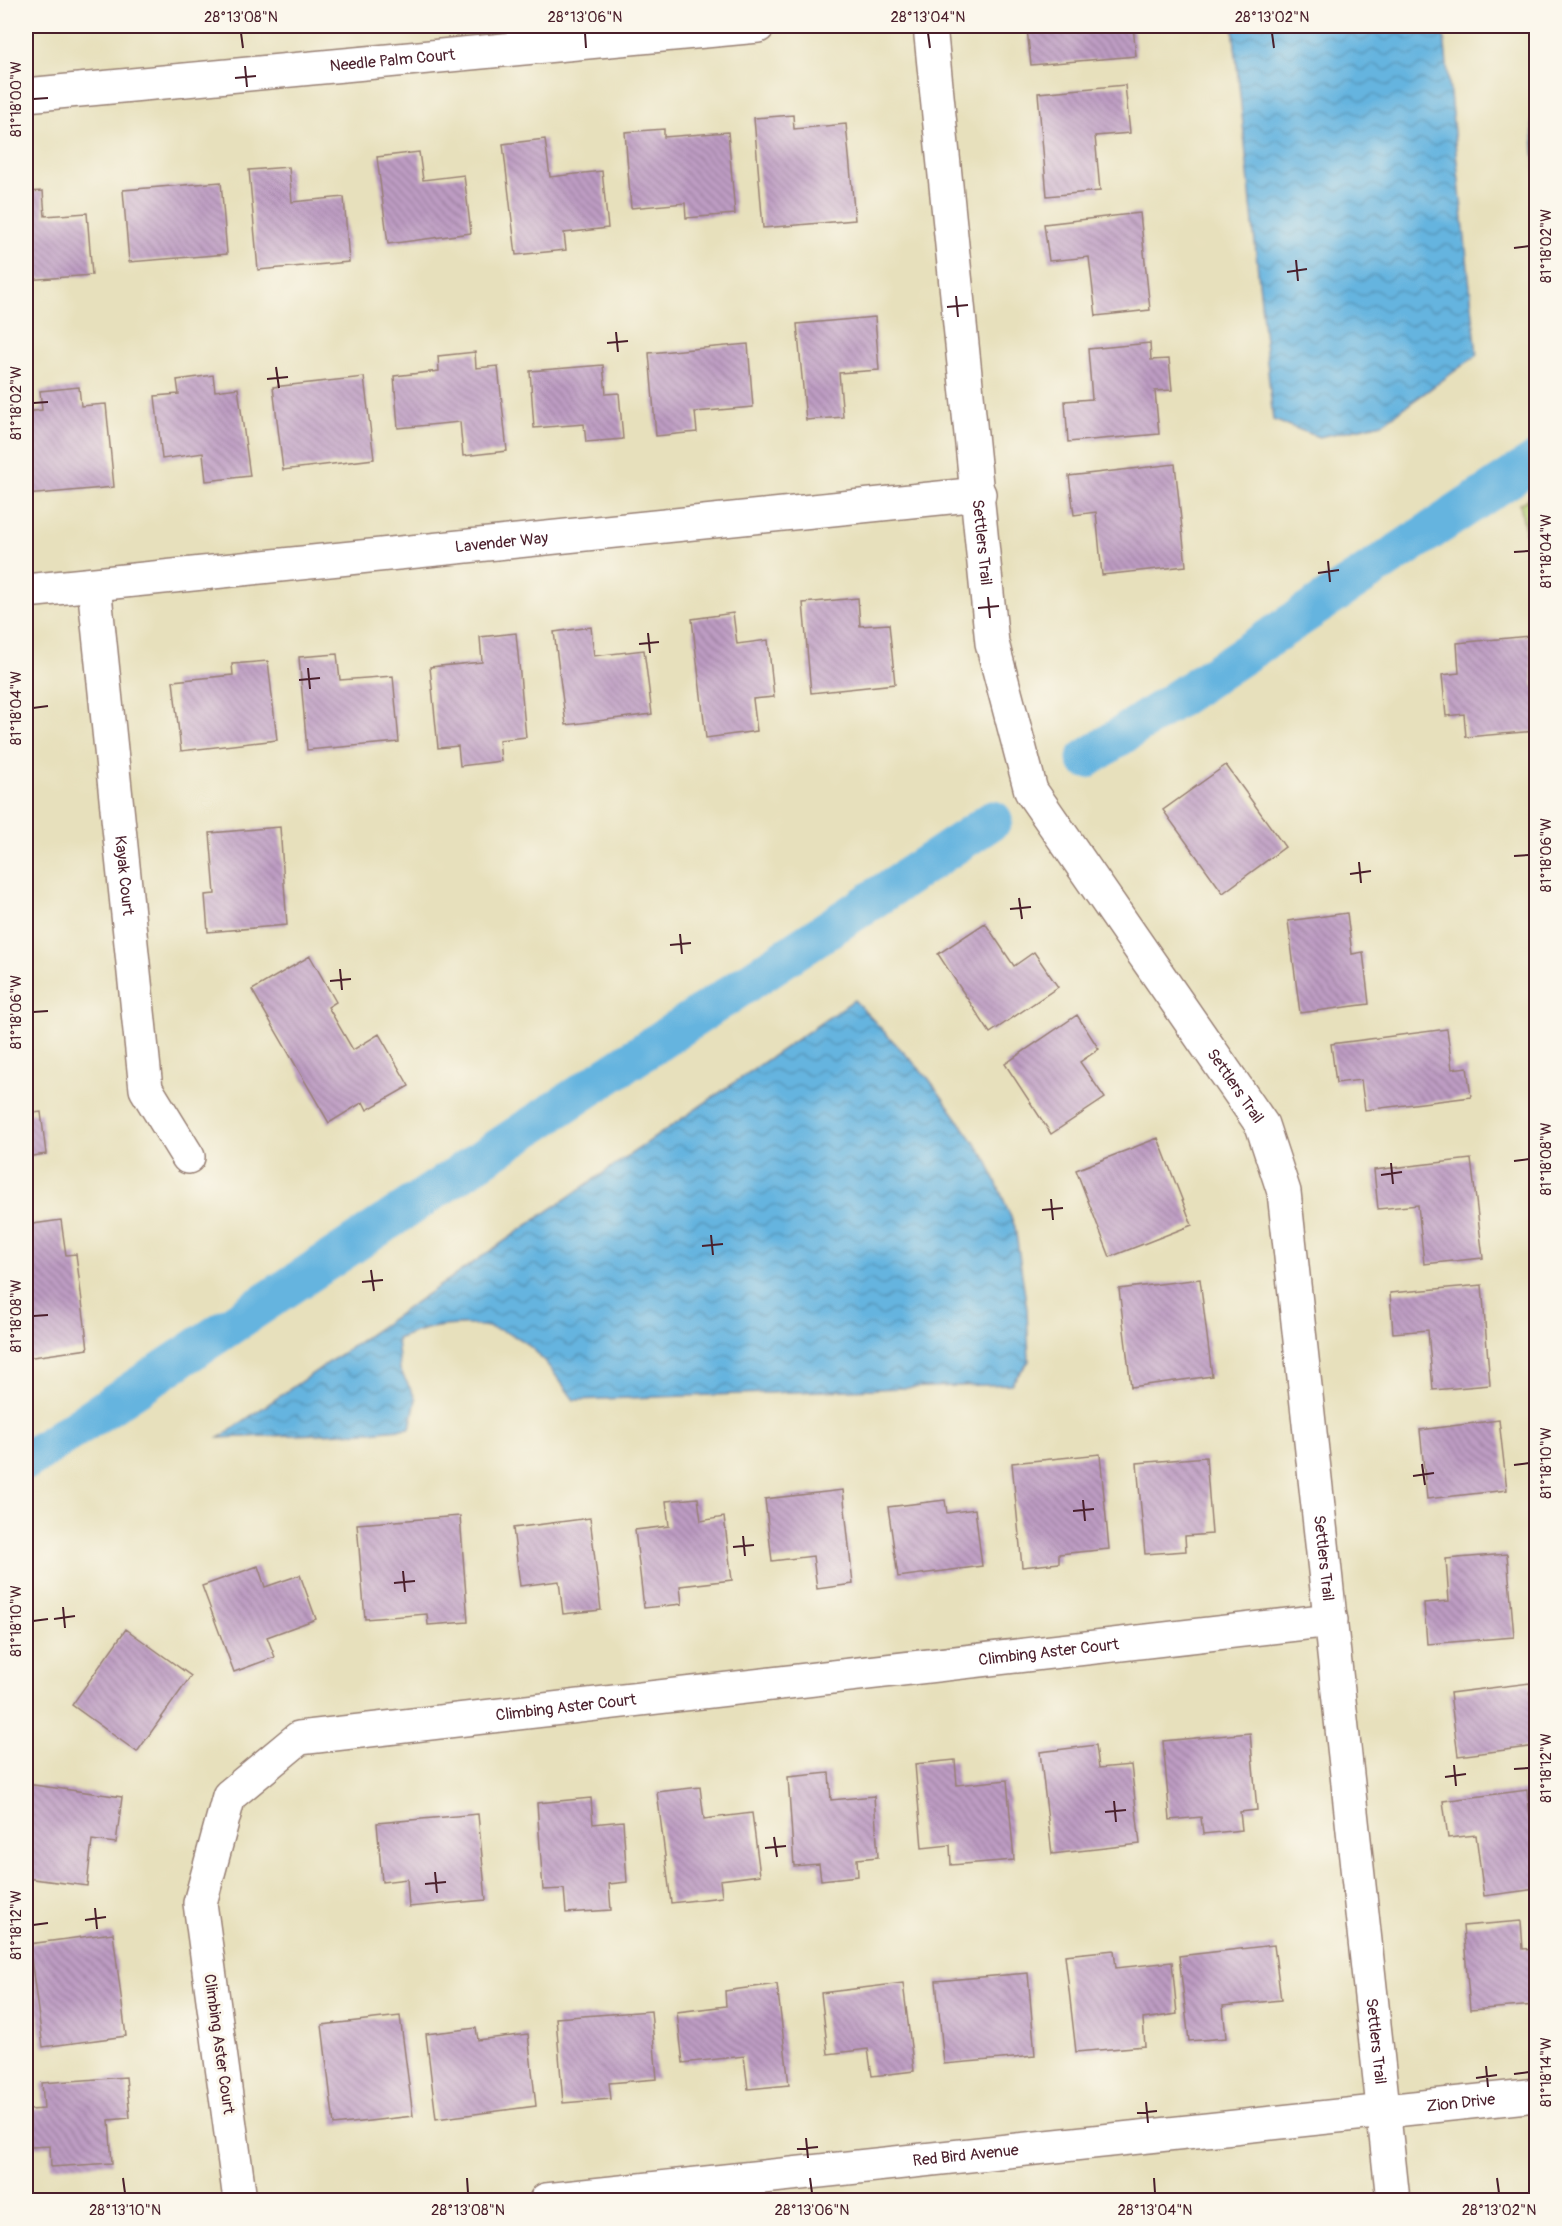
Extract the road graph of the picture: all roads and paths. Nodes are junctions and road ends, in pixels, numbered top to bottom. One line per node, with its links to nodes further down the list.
1 (758, 26): 3 (street, Needle Palm Court)
2 (930, 26): 4 (street, Settlers Trail)
3 (26, 95)
4 (979, 494): 5 (street, Lavender Way); 8 (street, Settlers Trail)
5 (94, 585): 6 (street, Lavender Way); 7 (street, Kayak Court)
6 (26, 591)
7 (188, 1157)
8 (1331, 1620): 10 (street, Settlers Trail); 11 (street, Climbing Aster Court)
9 (1536, 2095): 10 (street, Zion Drive)
10 (1384, 2112): 12 (street, Red Bird Avenue); 13 (street, Settlers Trail)
11 (240, 2200)
12 (546, 2200)
13 (1393, 2200)

